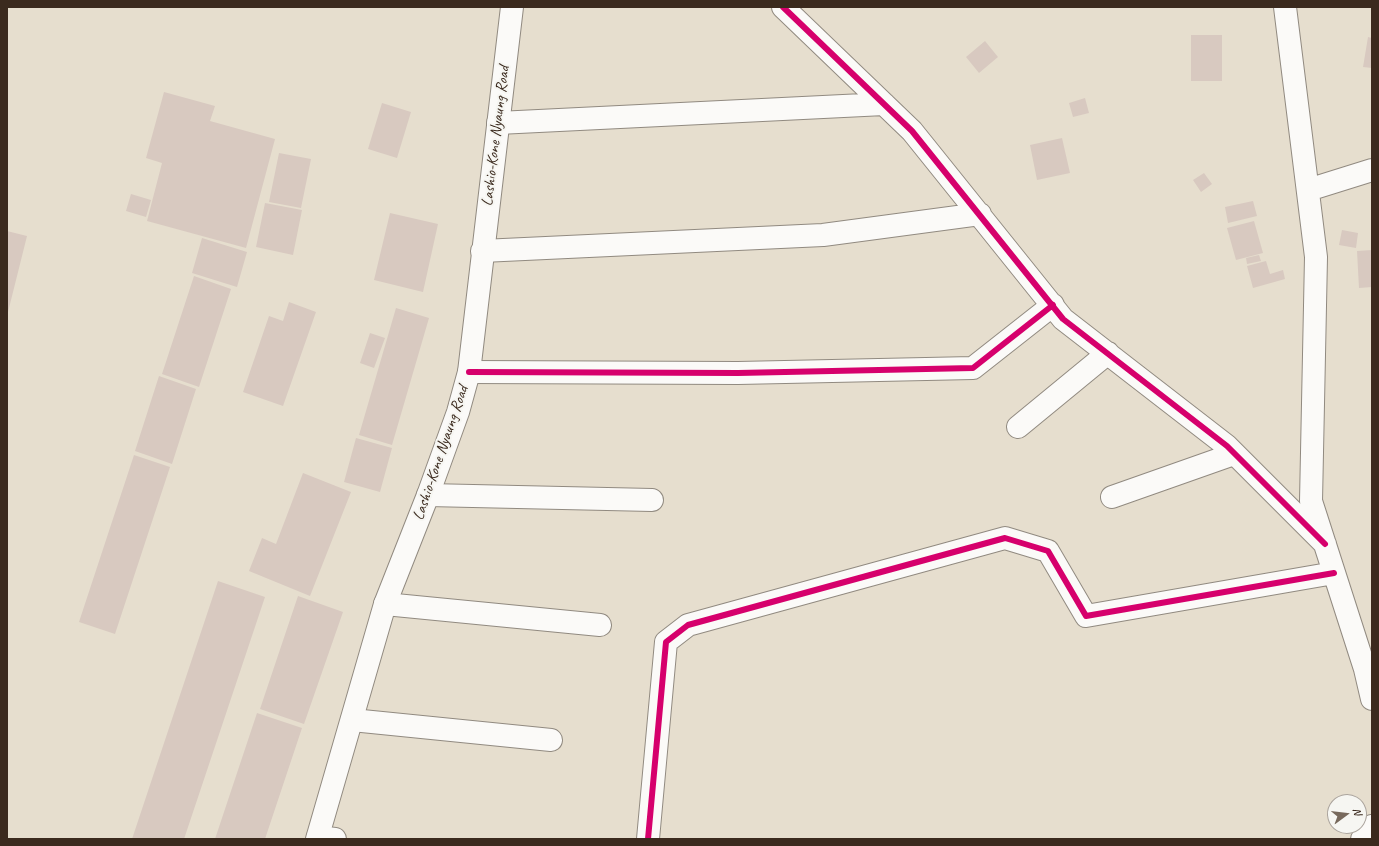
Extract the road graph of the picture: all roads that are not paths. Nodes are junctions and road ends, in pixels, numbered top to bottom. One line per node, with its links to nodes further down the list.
1 (512, 7): 5 (street, Lashio-Kone Nyaung Road)
2 (783, 7): 4 (street)
3 (1285, 7): 7 (street)
4 (884, 104): 5 (street); 8 (street)
5 (498, 123): 9 (street, Lashio-Kone Nyaung Road)
6 (1372, 170): 7 (street)
7 (1308, 190): 18 (street)
8 (980, 214): 9 (street); 10 (street)
9 (482, 251): 12 (street, Lashio-Kone Nyaung Road)
10 (1052, 305): 11 (street); 12 (street)
11 (1108, 353): 13 (street); 14 (street)
12 (469, 372): 15 (street, Lashio-Kone Nyaung Road)
13 (1018, 427)
14 (1234, 454): 16 (street); 18 (street)
15 (428, 495): 17 (street); 20 (street, Lashio-Kone Nyaung Road)
16 (1112, 497)
17 (652, 500)
18 (1325, 544): 19 (street)
19 (1334, 573): 22 (street); 27 (street)
20 (385, 604): 21 (street); 23 (street, Lashio-Kone Nyaung Road)
21 (600, 625)
22 (1372, 699)
23 (352, 720): 24 (street); 26 (street, Lashio-Kone Nyaung Road)
24 (551, 740)
25 (1372, 826): 28 (street)
26 (323, 838)
27 (648, 839)
28 (1362, 839)

